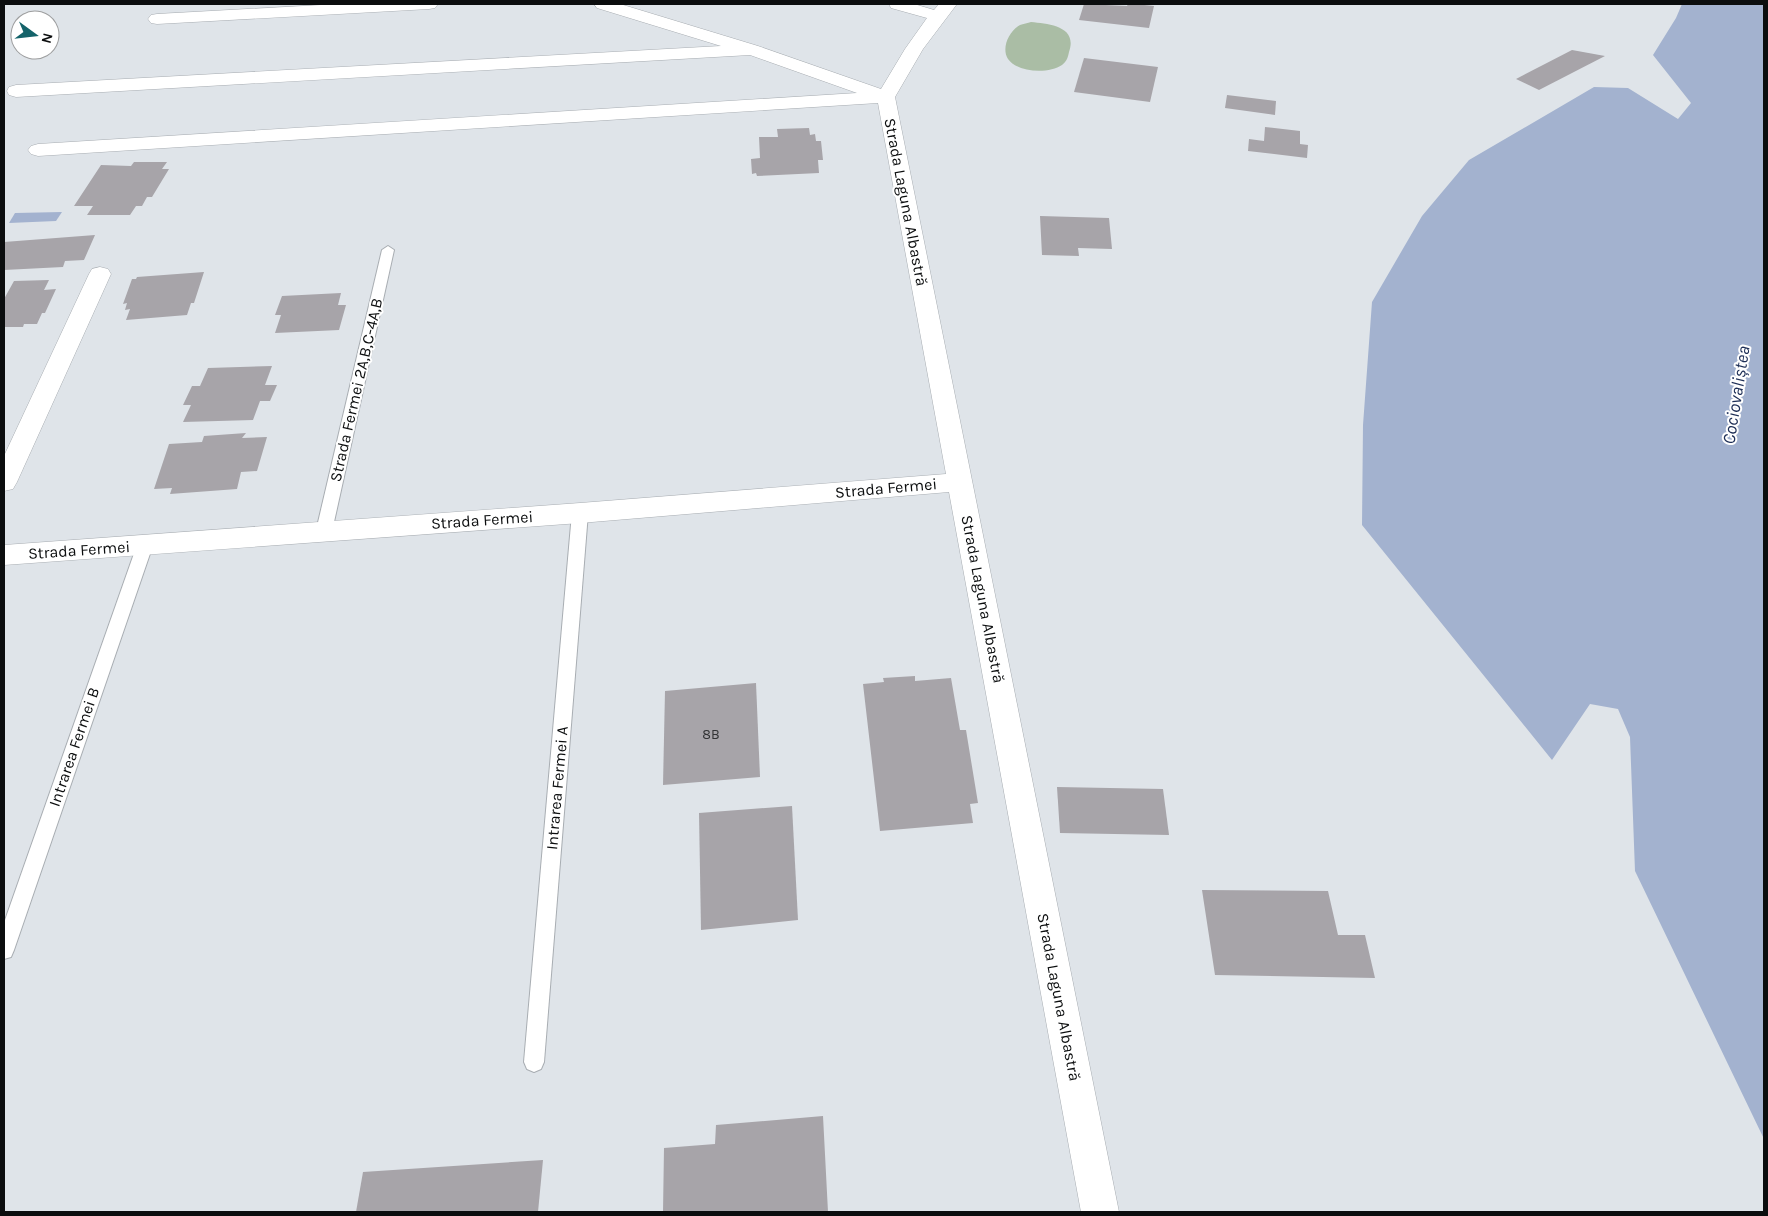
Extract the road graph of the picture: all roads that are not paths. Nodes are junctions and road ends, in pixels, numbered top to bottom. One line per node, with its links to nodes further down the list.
1 (429, 4): 5 (street)
2 (603, 4): 6 (street)
3 (897, 4): 4 (street)
4 (942, 10): 8 (street, Strada Laguna Albastră)
5 (157, 19)
6 (752, 50): 7 (street); 8 (street)
7 (16, 90)
8 (886, 97): 9 (street); 13 (street, Strada Laguna Albastră)
9 (38, 150)
10 (388, 250): 15 (lane, Strada Fermei 2A,B,C-4A,B)
11 (100, 274): 12 (street)
12 (4, 482)
13 (961, 482): 14 (street, Strada Fermei); 20 (street, Strada Laguna Albastră)
14 (580, 513): 15 (street, Strada Fermei); 19 (lane, Intrarea Fermei A)
15 (324, 531): 16 (street, Strada Fermei)
16 (145, 545): 17 (street, Strada Fermei); 18 (lane, Intrarea Fermei B)
17 (4, 555)
18 (4, 950)
19 (534, 1062)
20 (1100, 1212)

